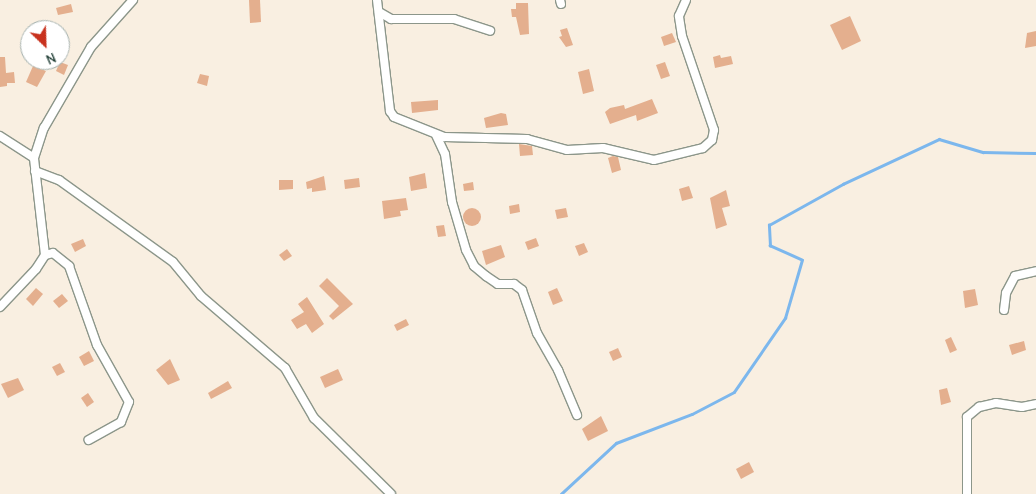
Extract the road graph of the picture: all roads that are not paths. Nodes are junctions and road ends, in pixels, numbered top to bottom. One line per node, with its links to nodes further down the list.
1 (133, 0): 8 (street)
2 (377, 0): 4 (street)
3 (686, 0): 6 (street)
4 (379, 12): 5 (street); 6 (street)
5 (490, 31)
6 (436, 135): 15 (street)
7 (0, 136): 8 (street)
8 (34, 158): 9 (street)
9 (34, 170): 10 (street); 17 (street)
10 (45, 255): 12 (street); 16 (street)
11 (1036, 271): 13 (street)
12 (0, 307)
13 (1004, 310)
14 (1036, 404): 18 (street)
15 (577, 415)
16 (90, 440)
17 (391, 494)
18 (967, 494)

